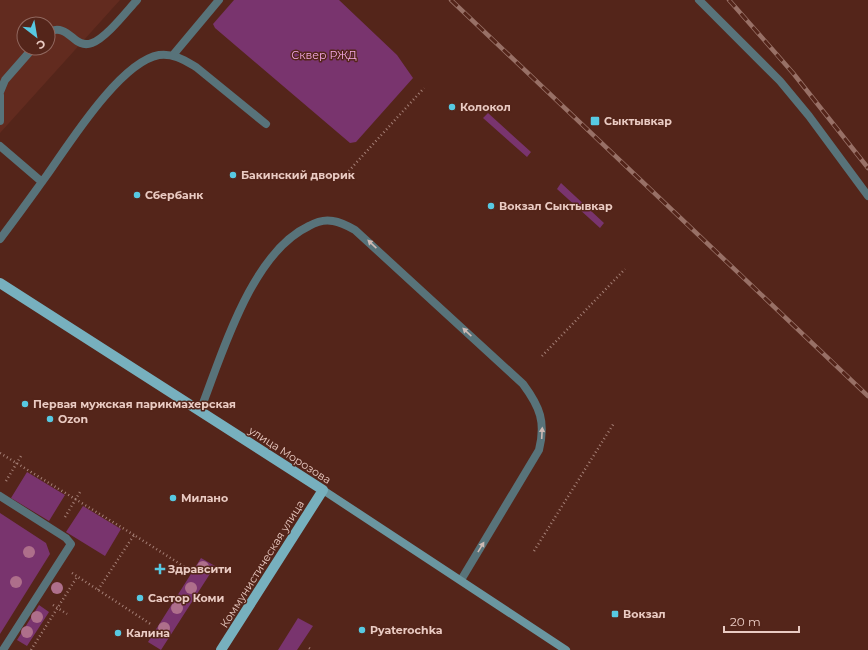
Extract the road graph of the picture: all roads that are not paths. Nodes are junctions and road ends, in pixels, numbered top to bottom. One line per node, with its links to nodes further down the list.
1 (136, 0): 4 (lane)
2 (219, 0): 5 (lane)
3 (699, 0): 13 (lane)
4 (56, 29)
5 (173, 55): 10 (lane); 12 (lane)
6 (26, 56): 7 (lane)
7 (0, 92)
8 (0, 95): 9 (lane)
9 (0, 121)
10 (266, 124)
11 (0, 146): 12 (lane)
12 (42, 182): 14 (lane)
13 (868, 196)
14 (0, 239)
15 (0, 283): 16 (main road, улица Морозова)
16 (200, 411): 17 (main road, улица Морозова); 19 (lane, one-way to 16)
17 (323, 490): 19 (main road, улица Морозова); 21 (main road, Коммунистическая улица)
18 (0, 496): 20 (lane)
19 (461, 580): 22 (main road, улица Морозова)
20 (4, 650)
21 (221, 650)
22 (566, 650)

